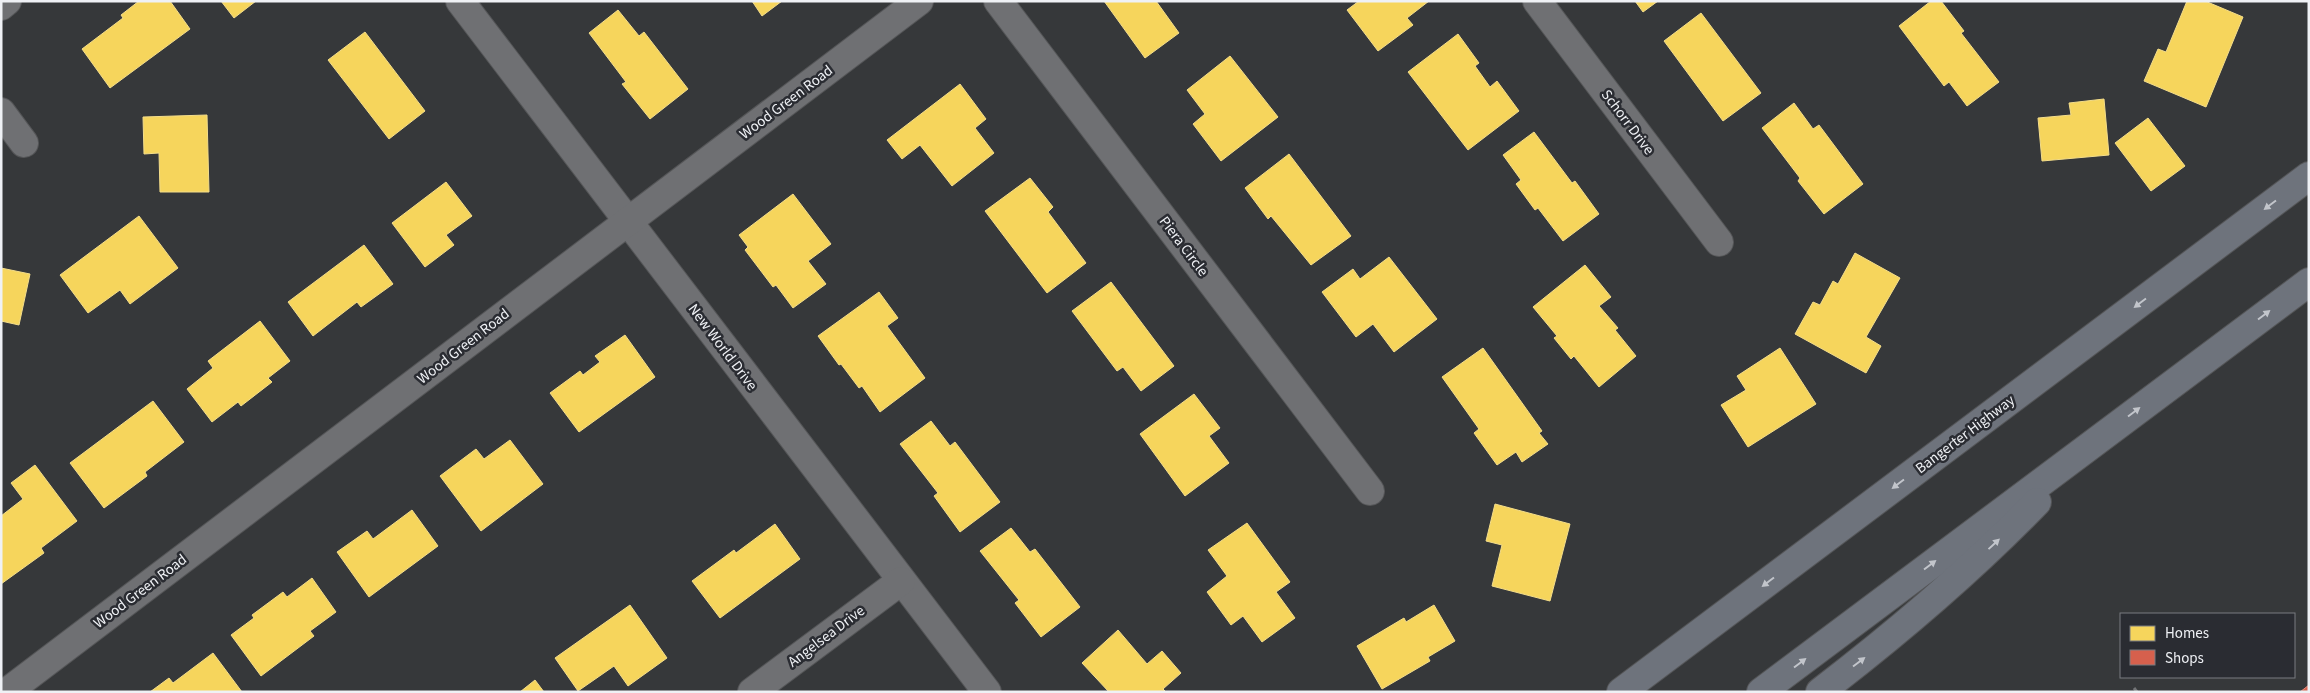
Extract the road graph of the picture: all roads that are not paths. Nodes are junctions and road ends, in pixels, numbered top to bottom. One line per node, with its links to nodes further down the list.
1 (7, 1): 6 (street)
2 (460, 1): 10 (street, New World Drive)
3 (919, 1): 10 (street, Wood Green Road)
4 (998, 1): 14 (street, Piera Circle)
5 (1537, 1): 11 (street, Schorr Drive)
6 (1, 6)
7 (1, 112): 8 (street)
8 (24, 143)
9 (2309, 176): 19 (highway, Bangerter Highway, one-way to 19)
10 (627, 221): 15 (street, New World Drive); 16 (street, Wood Green Road)
11 (1719, 242)
12 (2309, 282): 13 (highway, one-way to 12)
13 (2095, 442): 20 (highway, one-way to 13); 21 (highway, one-way to 13)
14 (1370, 491)
15 (901, 581): 17 (street, Angelsea Drive); 18 (street, New World Drive)
16 (7, 692)
17 (752, 692)
18 (986, 692)
19 (1621, 692)
20 (1761, 692)
21 (1820, 692)

